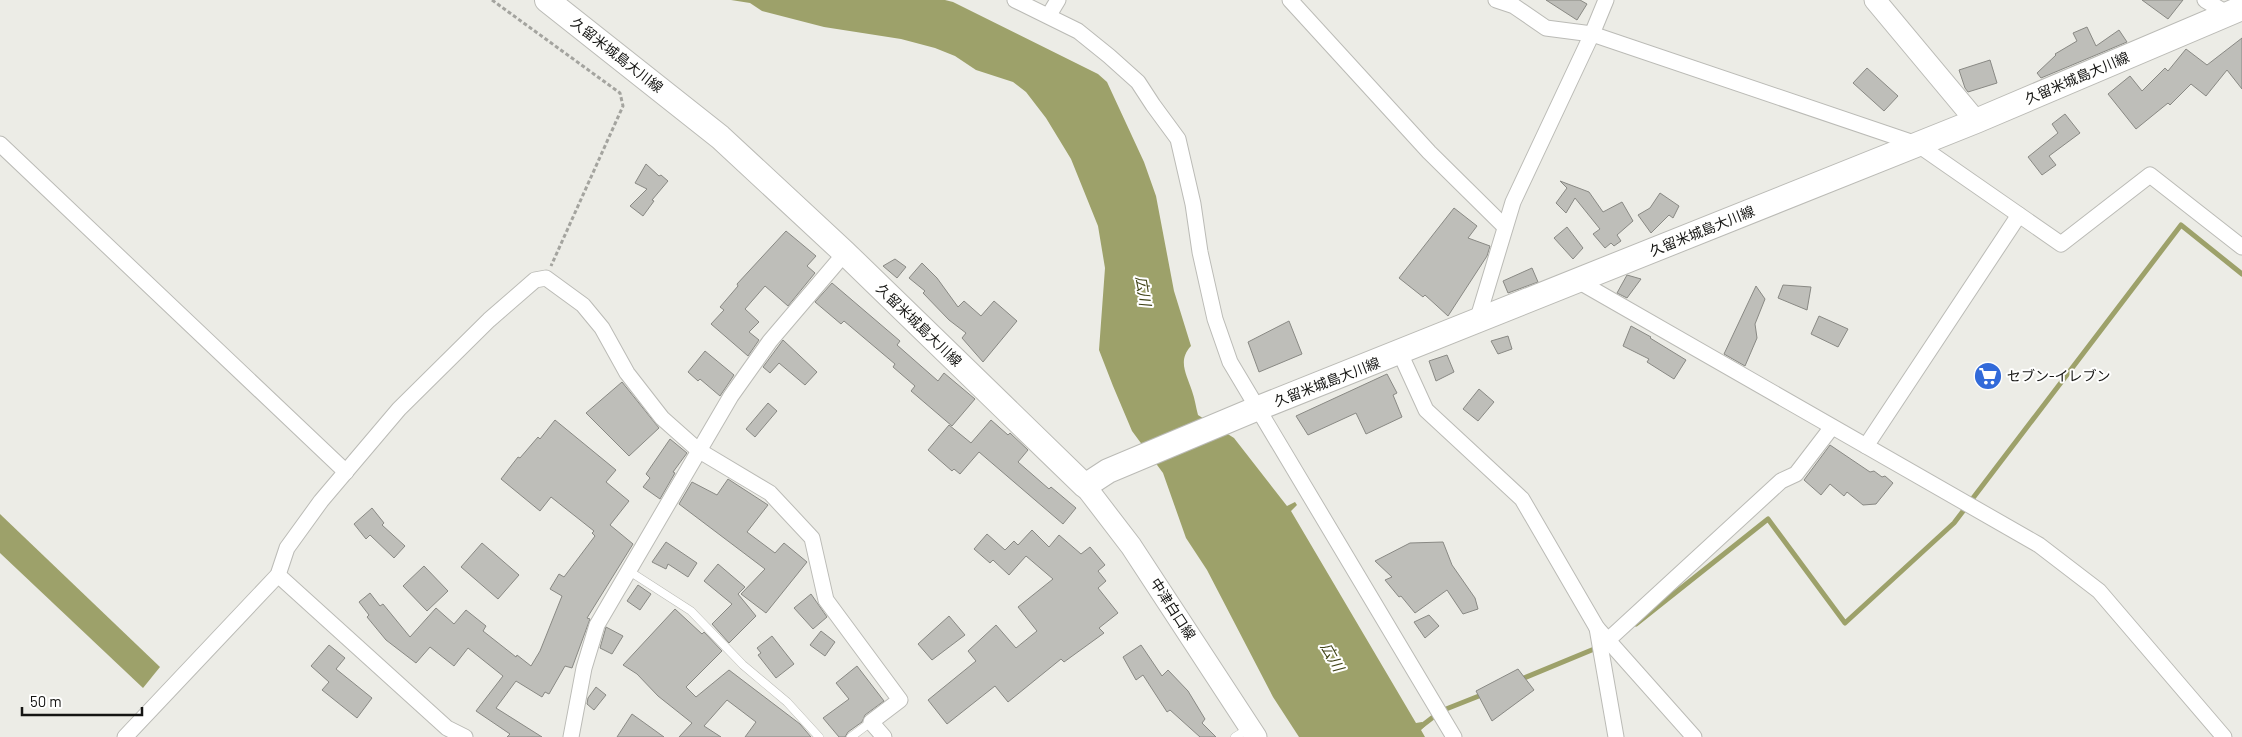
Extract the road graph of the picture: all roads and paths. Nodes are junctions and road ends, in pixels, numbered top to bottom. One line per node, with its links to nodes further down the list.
1 (492, 0): 20 (path)
2 (547, 0): 19 (main road, 久留米城島大川線)
3 (1015, 0): 11 (street)
4 (1058, 0): 11 (street)
5 (1290, 0): 17 (street)
6 (1496, 0): 12 (street)
7 (1606, 0): 12 (street)
8 (1875, 0): 13 (main road)
9 (2205, 0): 10 (street)
10 (2235, 11): 13 (main road, 久留米城島大川線)
11 (1049, 15): 24 (street)
12 (1592, 34): 15 (street); 17 (street)
13 (1976, 121): 15 (main road, 久留米城島大川線)
14 (0, 144): 28 (street)
15 (1917, 144): 16 (street); 21 (main road, 久留米城島大川線)
16 (2019, 215): 18 (street); 26 (street)
17 (1505, 227): 22 (street)
18 (2242, 247)
19 (846, 253): 27 (street); 29 (main road, 久留米城島大川線)
20 (546, 278): 27 (street); 28 (street)
21 (1578, 281): 22 (main road, 久留米城島大川線); 25 (street)
22 (1477, 322): 23 (main road, 久留米城島大川線)
23 (1400, 353): 24 (main road, 久留米城島大川線); 32 (street)
24 (1255, 410): 29 (main road, 久留米城島大川線); 42 (street)
25 (1832, 427): 26 (street); 33 (street)
26 (1866, 446): 45 (street)
27 (698, 450): 30 (street); 34 (street)
28 (346, 472): 31 (street)
29 (1085, 486): 35 (main road, 中津白口線)
30 (629, 572): 38 (street); 39 (lane)
31 (278, 575): 36 (street); 37 (street)
32 (1597, 628): 33 (street); 43 (street)
33 (1608, 640): 44 (street)
34 (871, 722): 40 (lane); 41 (street)
35 (1247, 734)
36 (125, 737)
37 (465, 737)
38 (571, 737)
39 (820, 737)
40 (852, 737)
41 (884, 737)
42 (1454, 737)
43 (1616, 737)
44 (1694, 737)
45 (2224, 737)

